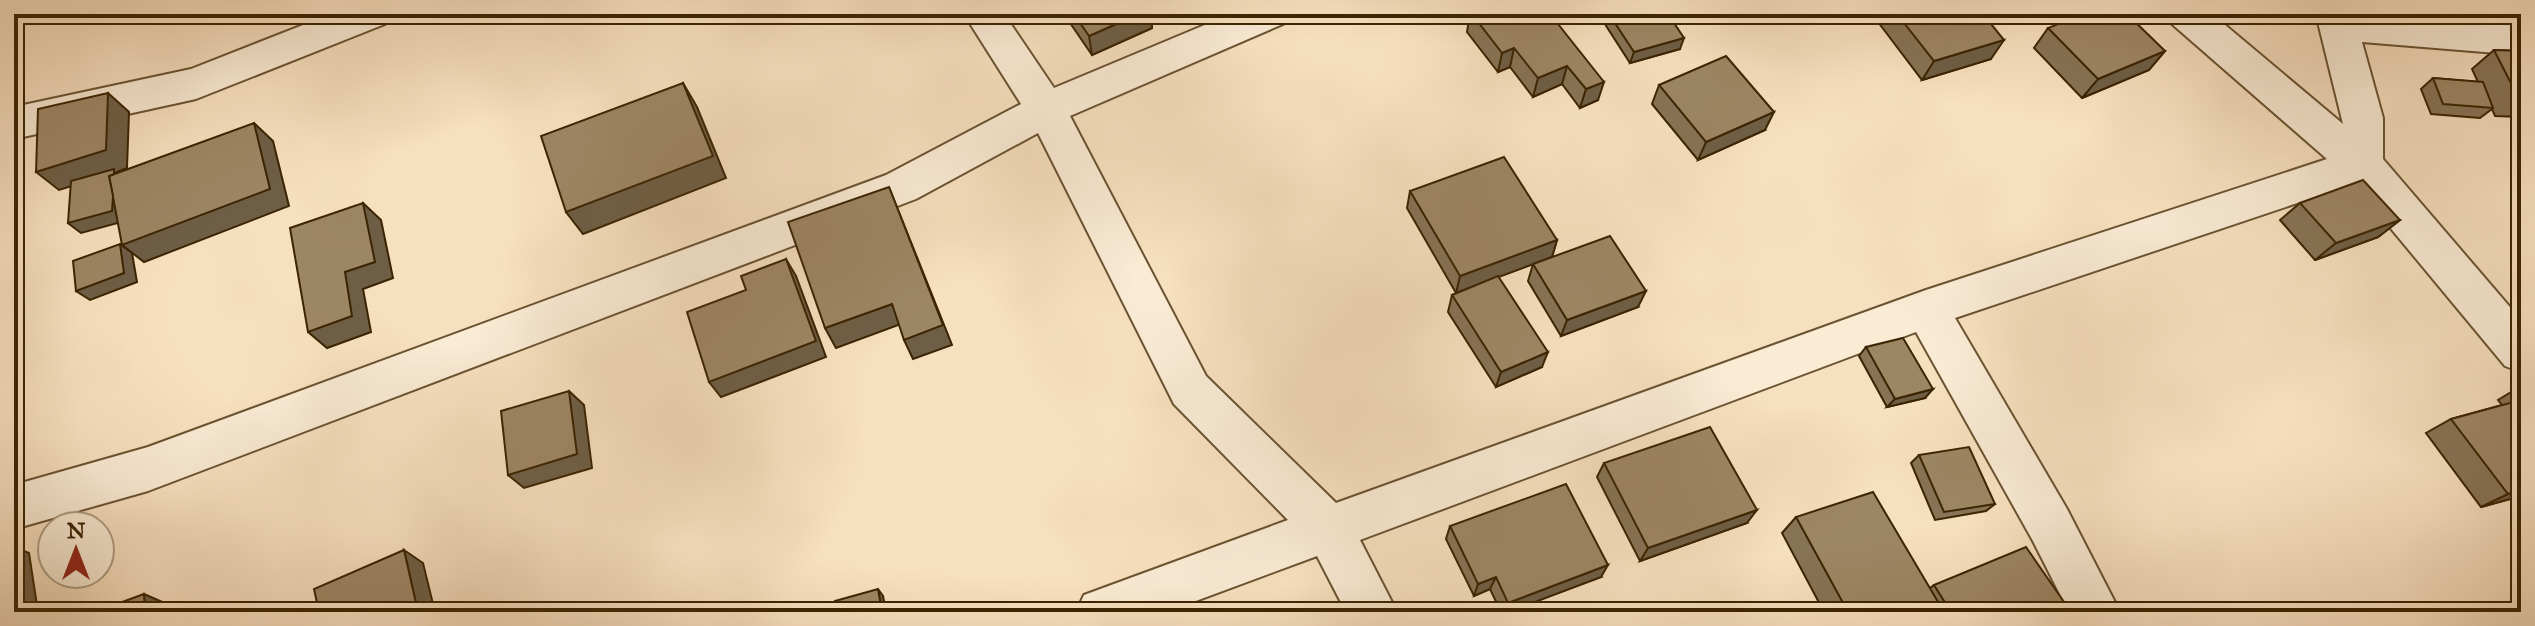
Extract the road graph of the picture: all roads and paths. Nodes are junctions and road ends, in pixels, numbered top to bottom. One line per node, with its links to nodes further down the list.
1 (371, 14): 8 (street)
2 (983, 14): 7 (street)
3 (1269, 14): 7 (street)
4 (2186, 14): 9 (street)
5 (2338, 20): 6 (street); 9 (street)
6 (2521, 40)
7 (1046, 109): 12 (street); 13 (street)
8 (14, 123)
9 (2362, 164): 10 (street); 11 (street)
10 (1926, 309): 13 (street); 16 (street)
11 (2521, 352)
12 (14, 507)
13 (1328, 528): 14 (street); 15 (street)
14 (1101, 612)
15 (1372, 612)
16 (2095, 612)

